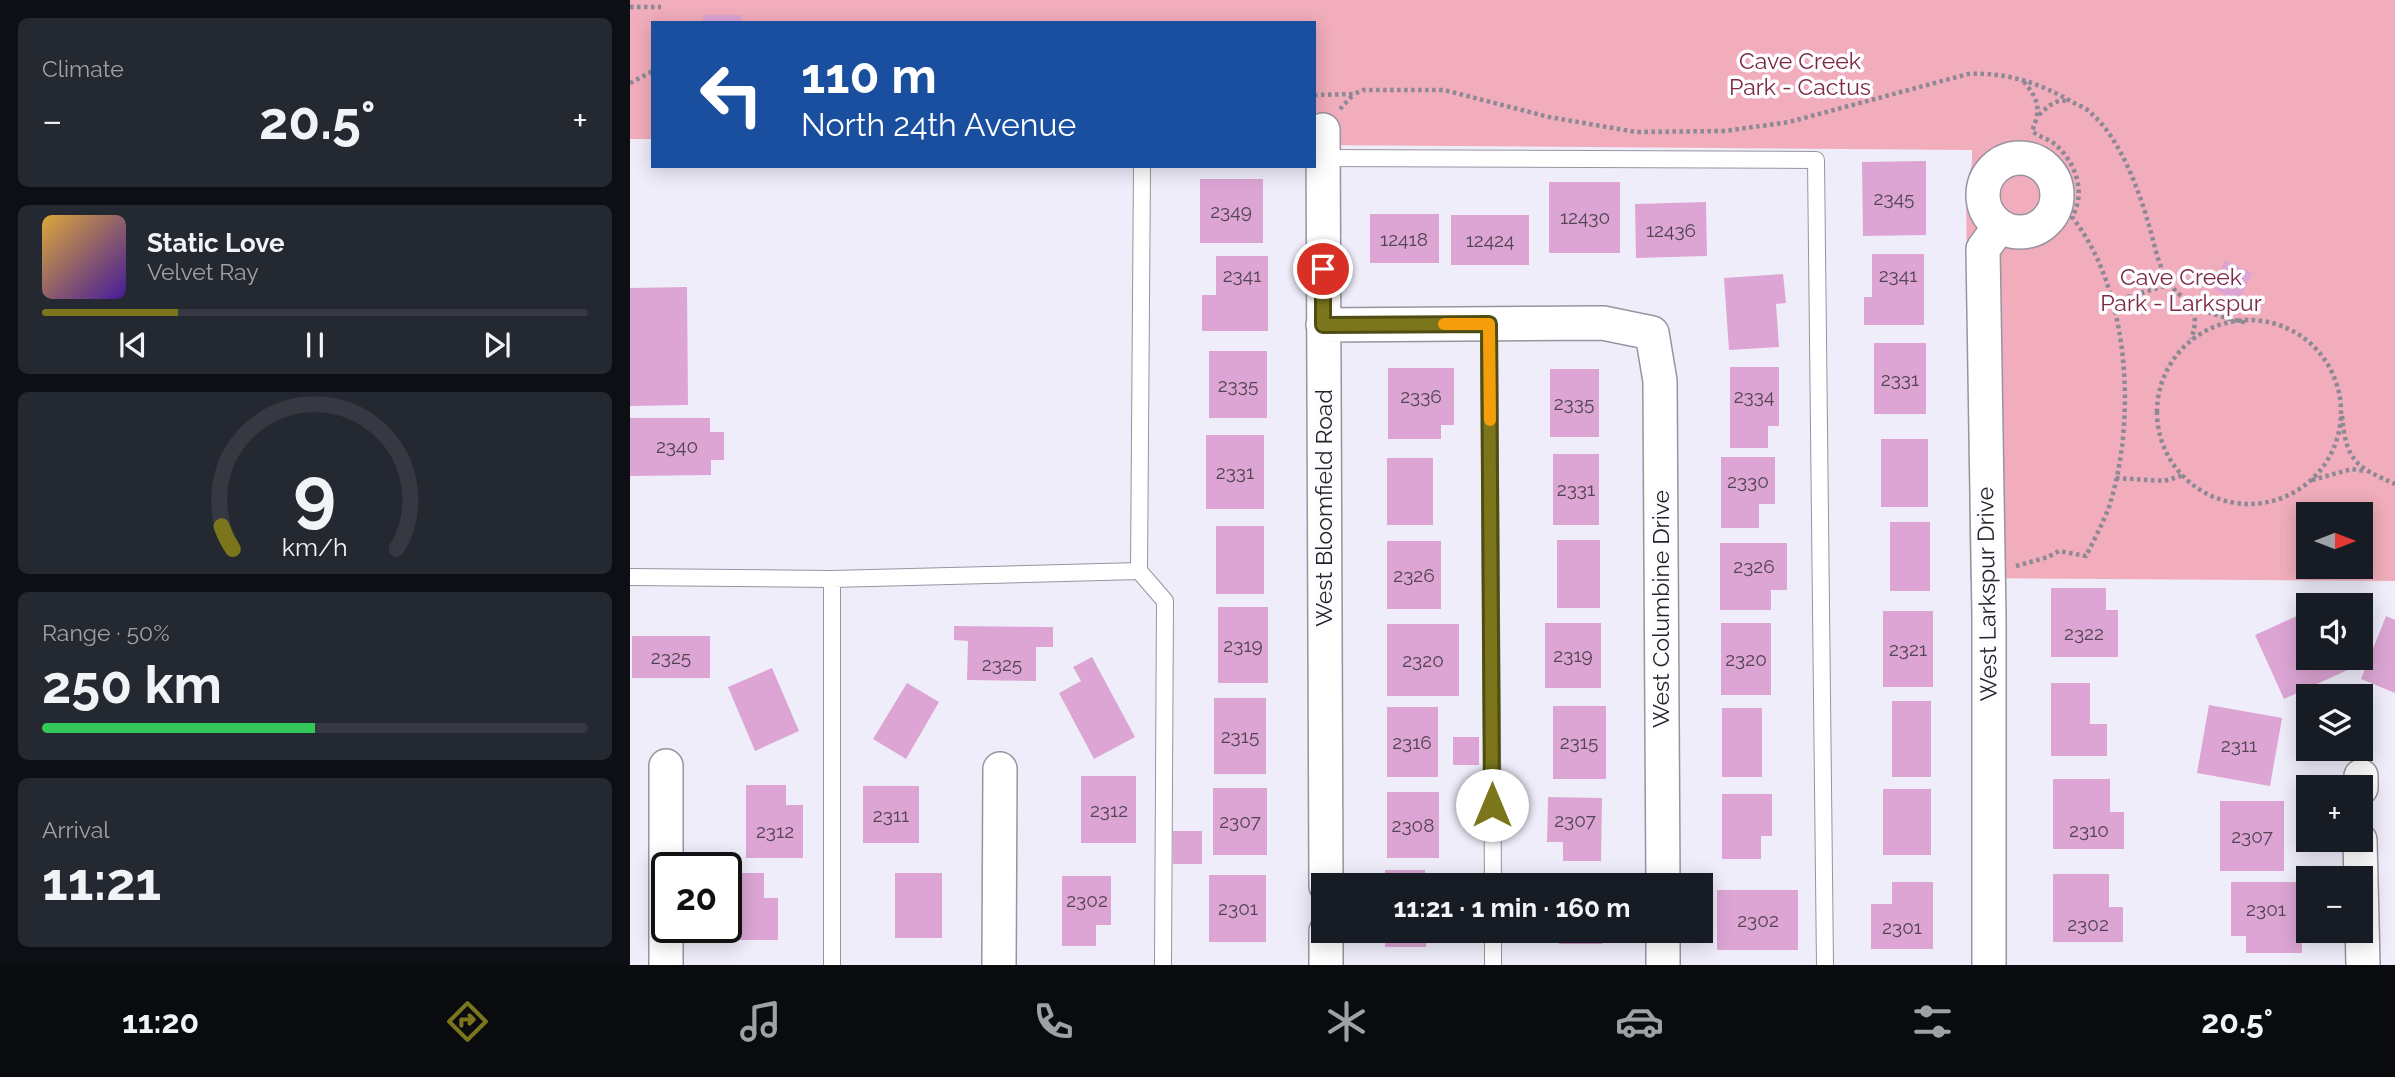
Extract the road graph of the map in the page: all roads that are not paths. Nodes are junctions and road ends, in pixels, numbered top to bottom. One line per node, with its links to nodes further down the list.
1 (1320, 148): 5 (street, West Bloomfield Road); 25 (lane)
2 (1142, 168): 6 (lane)
3 (1999, 228): 26 (street, West Larkspur Drive)
4 (1489, 324): 5 (street); 13 (lane); 14 (street, West Columbine Drive)
5 (1323, 325): 12 (street, West Bloomfield Road)
6 (1139, 571): 8 (lane); 21 (lane)
7 (630, 577): 8 (lane)
8 (832, 579): 19 (lane)
9 (666, 766): 18 (street)
10 (1000, 769): 20 (street)
11 (2360, 852): 27 (street)
12 (1326, 873)
13 (1493, 873)
14 (1662, 873)
15 (1326, 943): 22 (street)
16 (1493, 943): 23 (lane)
17 (1663, 943): 24 (street)
18 (666, 965)
19 (832, 965)
20 (999, 965)
21 (1163, 965)
22 (1326, 965)
23 (1493, 965)
24 (1663, 965)
25 (1825, 965)
26 (1989, 965)
27 (2363, 965)

